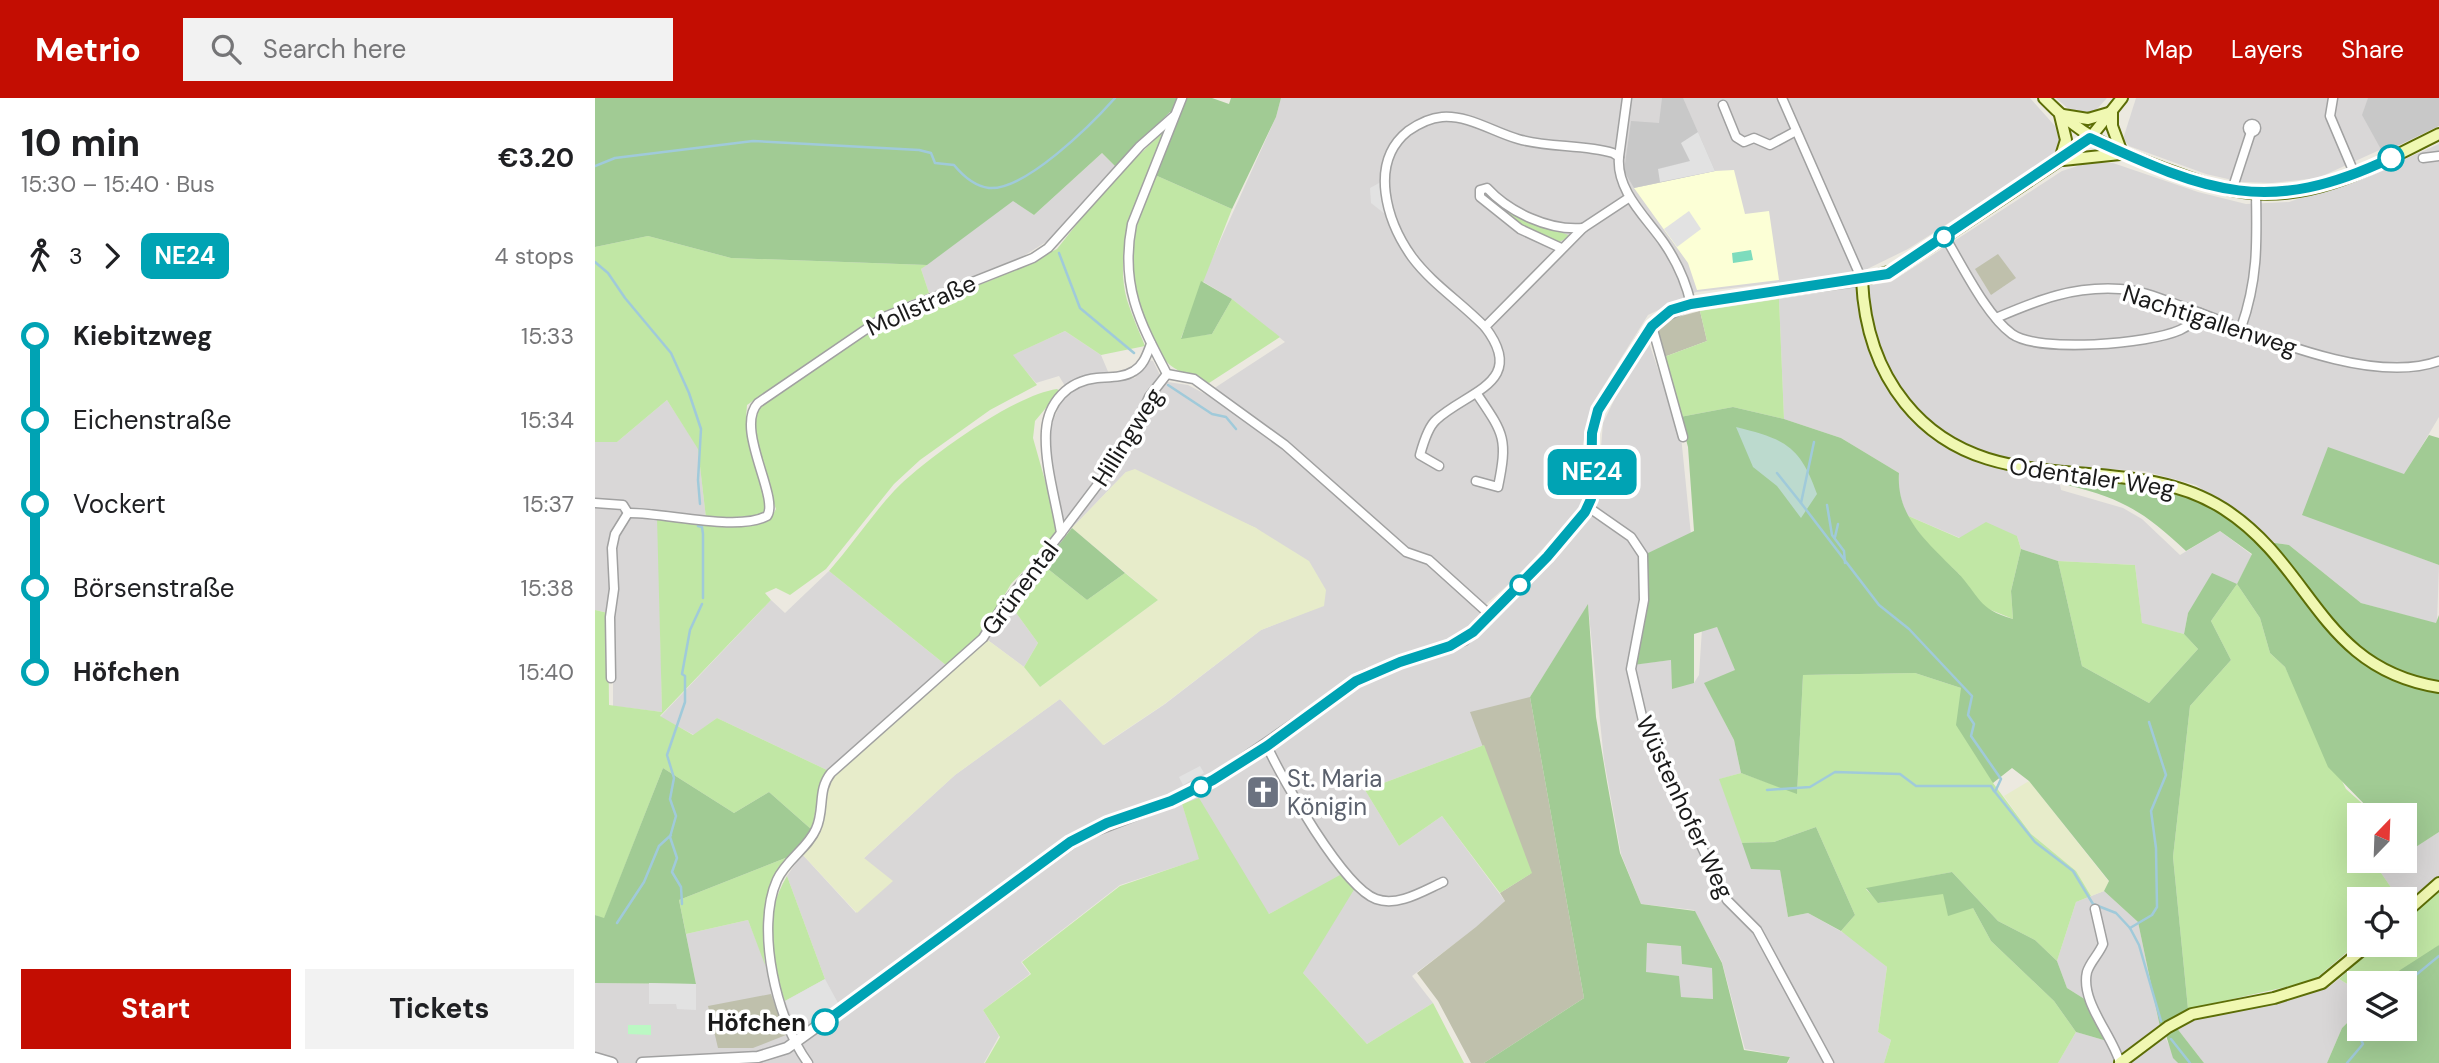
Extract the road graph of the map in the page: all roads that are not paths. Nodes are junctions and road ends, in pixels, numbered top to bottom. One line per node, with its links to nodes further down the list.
1 (1182, 98): 10 (street)
2 (1627, 98): 17 (street)
3 (1782, 98): 11 (street)
4 (2044, 98): 9 (main road)
5 (2122, 98): 8 (main road)
6 (2333, 98): 20 (street)
7 (1723, 105): 11 (street)
8 (2112, 111): 9 (main road); 14 (main road); 15 (main road)
9 (2060, 115): 14 (main road); 19 (main road)
10 (1174, 116): 34 (street); 43 (street, Mollstraße)
11 (1796, 131): 27 (street)
12 (2251, 132): 21 (street)
13 (2439, 134): 20 (main road)
14 (2090, 138): 15 (main road); 19 (main road)
15 (2122, 153): 19 (main road); 21 (main road)
16 (2439, 156): 18 (street)
17 (1619, 157): 23 (street); 32 (street)
18 (2423, 158)
19 (2060, 160): 25 (main road)
20 (2355, 175): 22 (main road)
21 (2231, 190): 22 (main road)
22 (2256, 193): 33 (street)
23 (1630, 197): 24 (street); 28 (street)
24 (1583, 228): 26 (street); 26 (street)
25 (1945, 237): 27 (main road); 30 (street)
26 (1561, 248): 32 (street)
27 (1862, 280): 28 (street); 47 (main road, Odentaler Weg)
28 (1691, 304): 31 (street)
29 (2200, 313): 30 (street, Nachtigallenweg); 30 (street); 33 (street, Nachtigallenweg)
30 (1996, 318)
31 (1652, 326): 38 (street); 42 (street)
32 (1485, 327): 37 (street)
33 (2241, 328): 35 (street, Nachtigallenweg)
34 (1151, 344): 36 (street); 44 (street, Grünental)
35 (2439, 360)
36 (1167, 374): 44 (street, Hillingweg); 45 (street)
37 (1477, 394): 39 (street); 40 (street)
38 (1683, 437)
39 (1439, 466)
40 (1476, 481)
41 (595, 503): 43 (street)
42 (1588, 507): 45 (street); 59 (street, Wüstenhofer Weg)
43 (628, 513): 46 (street)
44 (1061, 533): 54 (street, Grünental)
45 (1490, 615): 48 (street)
46 (611, 678)
47 (2439, 687)
48 (1267, 746): 49 (street); 54 (street)
49 (1443, 882)
50 (2439, 883): 51 (main road)
51 (2417, 902)
52 (2095, 909): 60 (street)
53 (2354, 957): 60 (main road)
54 (796, 1042): 57 (street); 58 (street)
55 (595, 1058): 56 (street)
56 (612, 1063)
57 (642, 1063)
58 (808, 1063)
59 (1829, 1063)
60 (2120, 1063)

